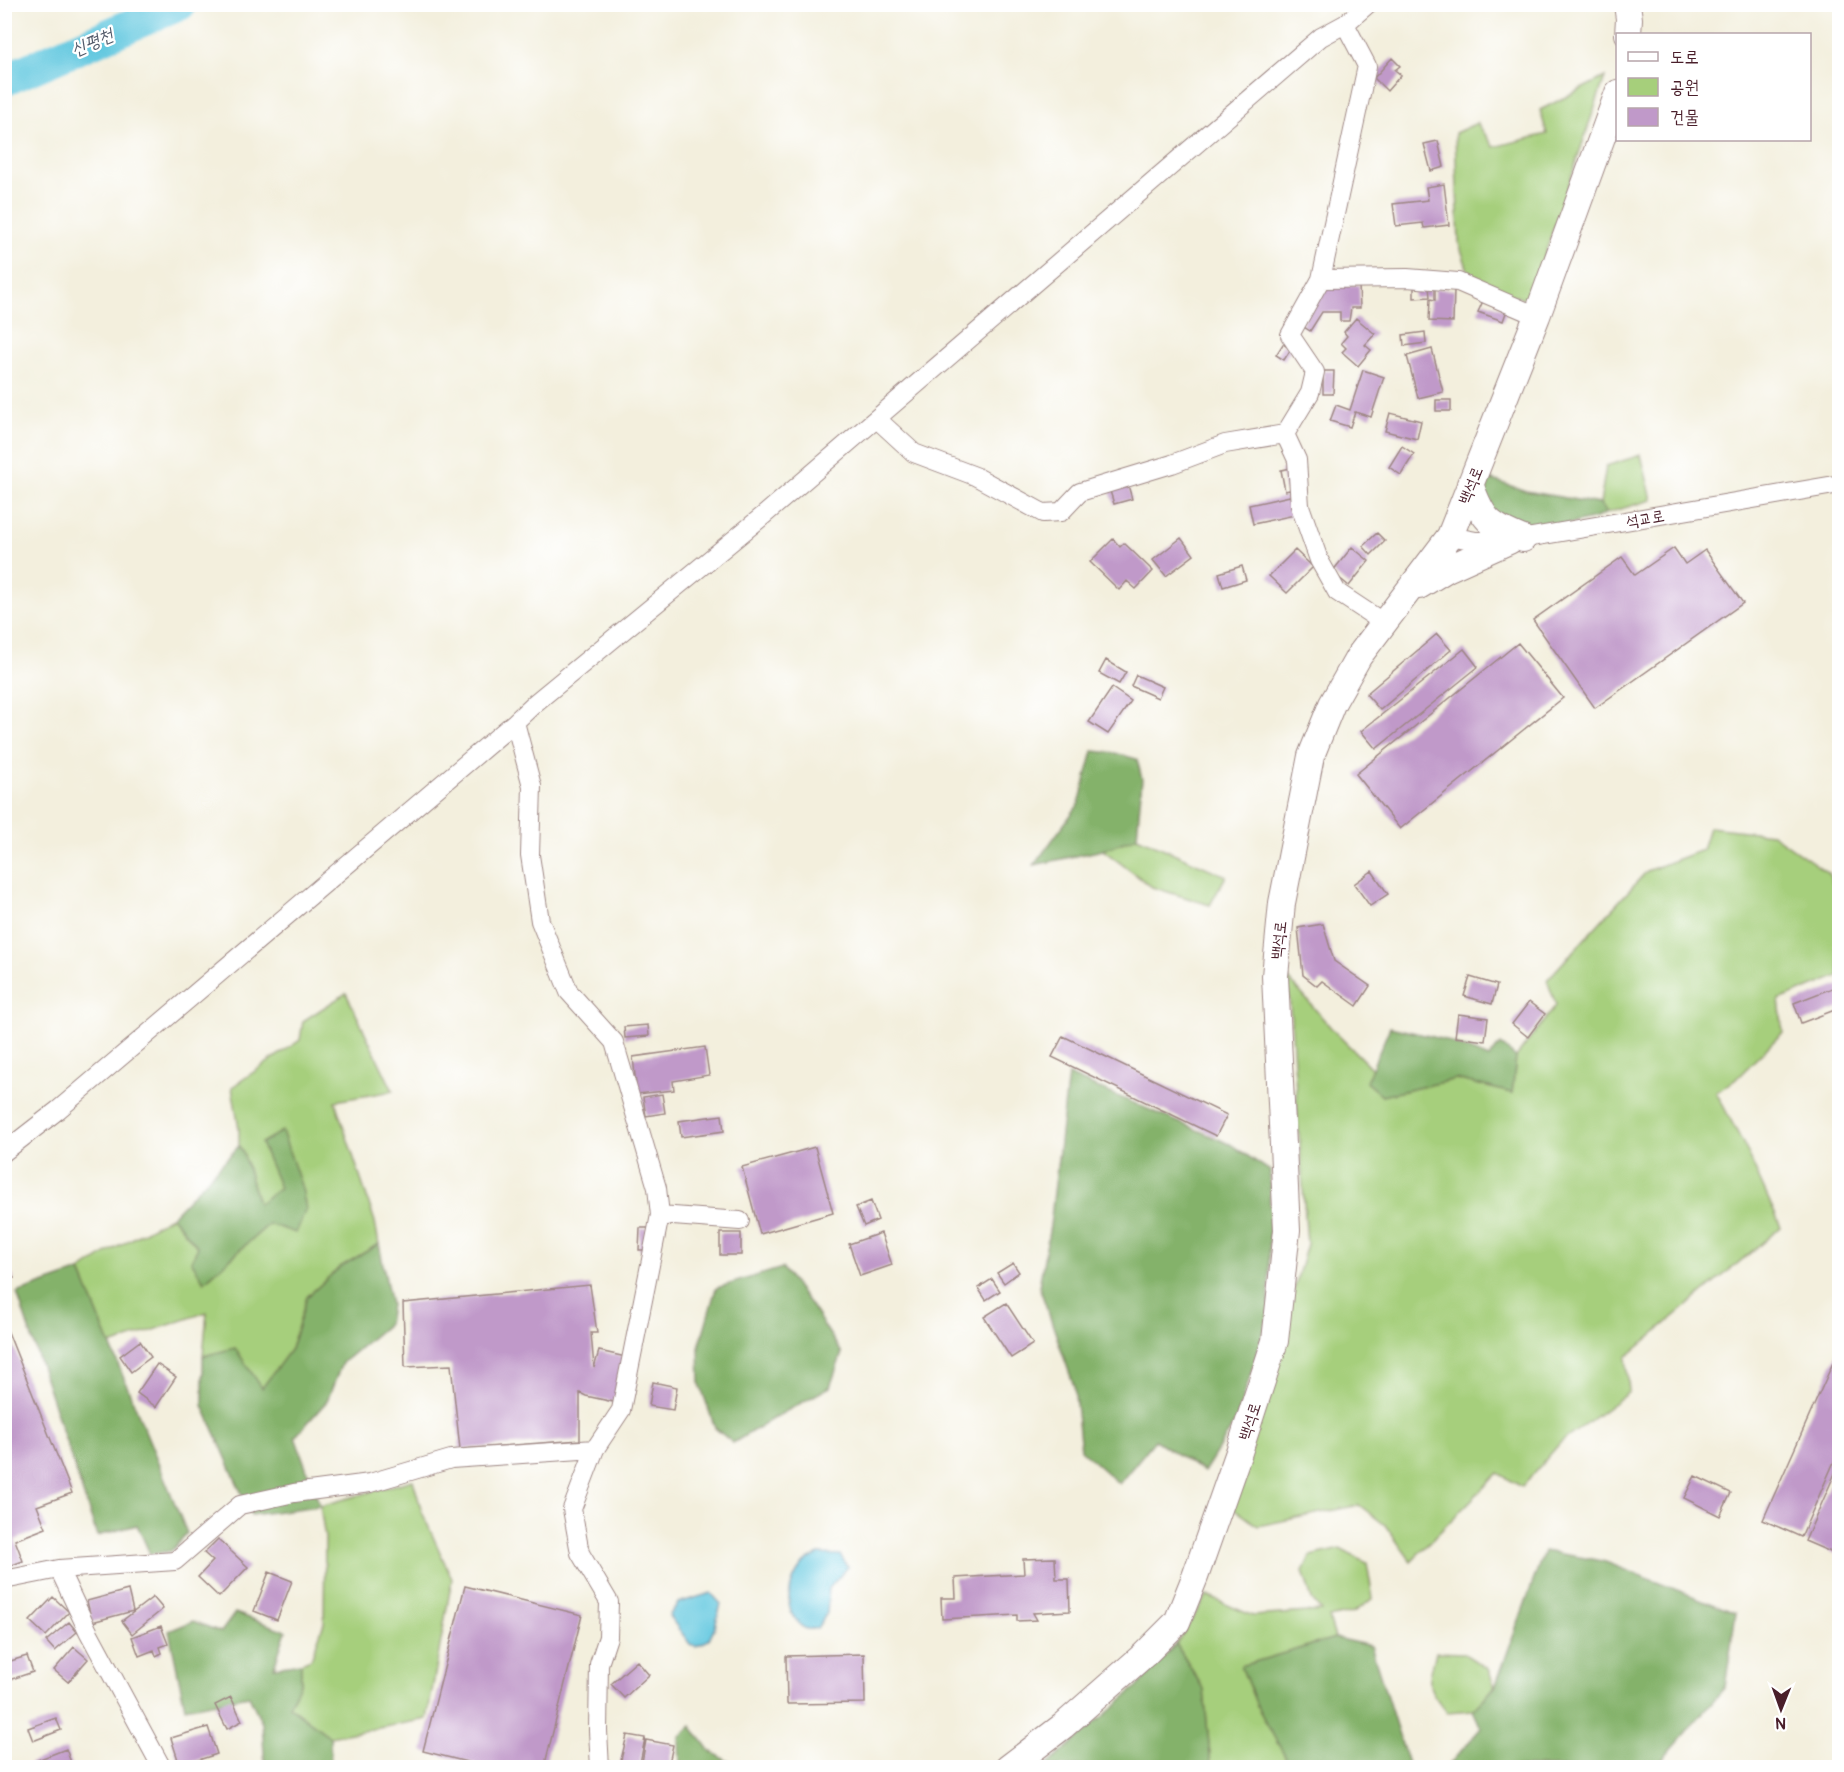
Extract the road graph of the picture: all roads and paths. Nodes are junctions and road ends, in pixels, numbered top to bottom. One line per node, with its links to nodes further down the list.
1 (1368, 4): 3 (street)
2 (1627, 4): 4 (street)
3 (1345, 24): 6 (street); 8 (street)
4 (1628, 33)
5 (1616, 96): 7 (street, 백석로)
6 (1321, 279): 7 (street); 9 (street)
7 (1537, 316): 10 (street, 백석로)
8 (877, 419): 9 (street); 16 (street)
9 (1285, 434): 15 (street)
10 (1470, 484): 12 (street, 백석로); 13 (street)
11 (1839, 484): 13 (street, 석교로)
12 (1450, 536): 13 (street, 석교로); 14 (street, 백석로)
13 (1516, 540): 14 (street)
14 (1404, 597): 15 (street, 백석로)
15 (1384, 623): 25 (street, 백석로)
16 (515, 722): 17 (street); 18 (street)
17 (4, 1152)
18 (660, 1215): 19 (street); 20 (street)
19 (740, 1221)
20 (595, 1449): 21 (street); 24 (street)
21 (59, 1569): 22 (street); 23 (street)
22 (4, 1580)
23 (162, 1767)
24 (600, 1767)
25 (1008, 1767)

